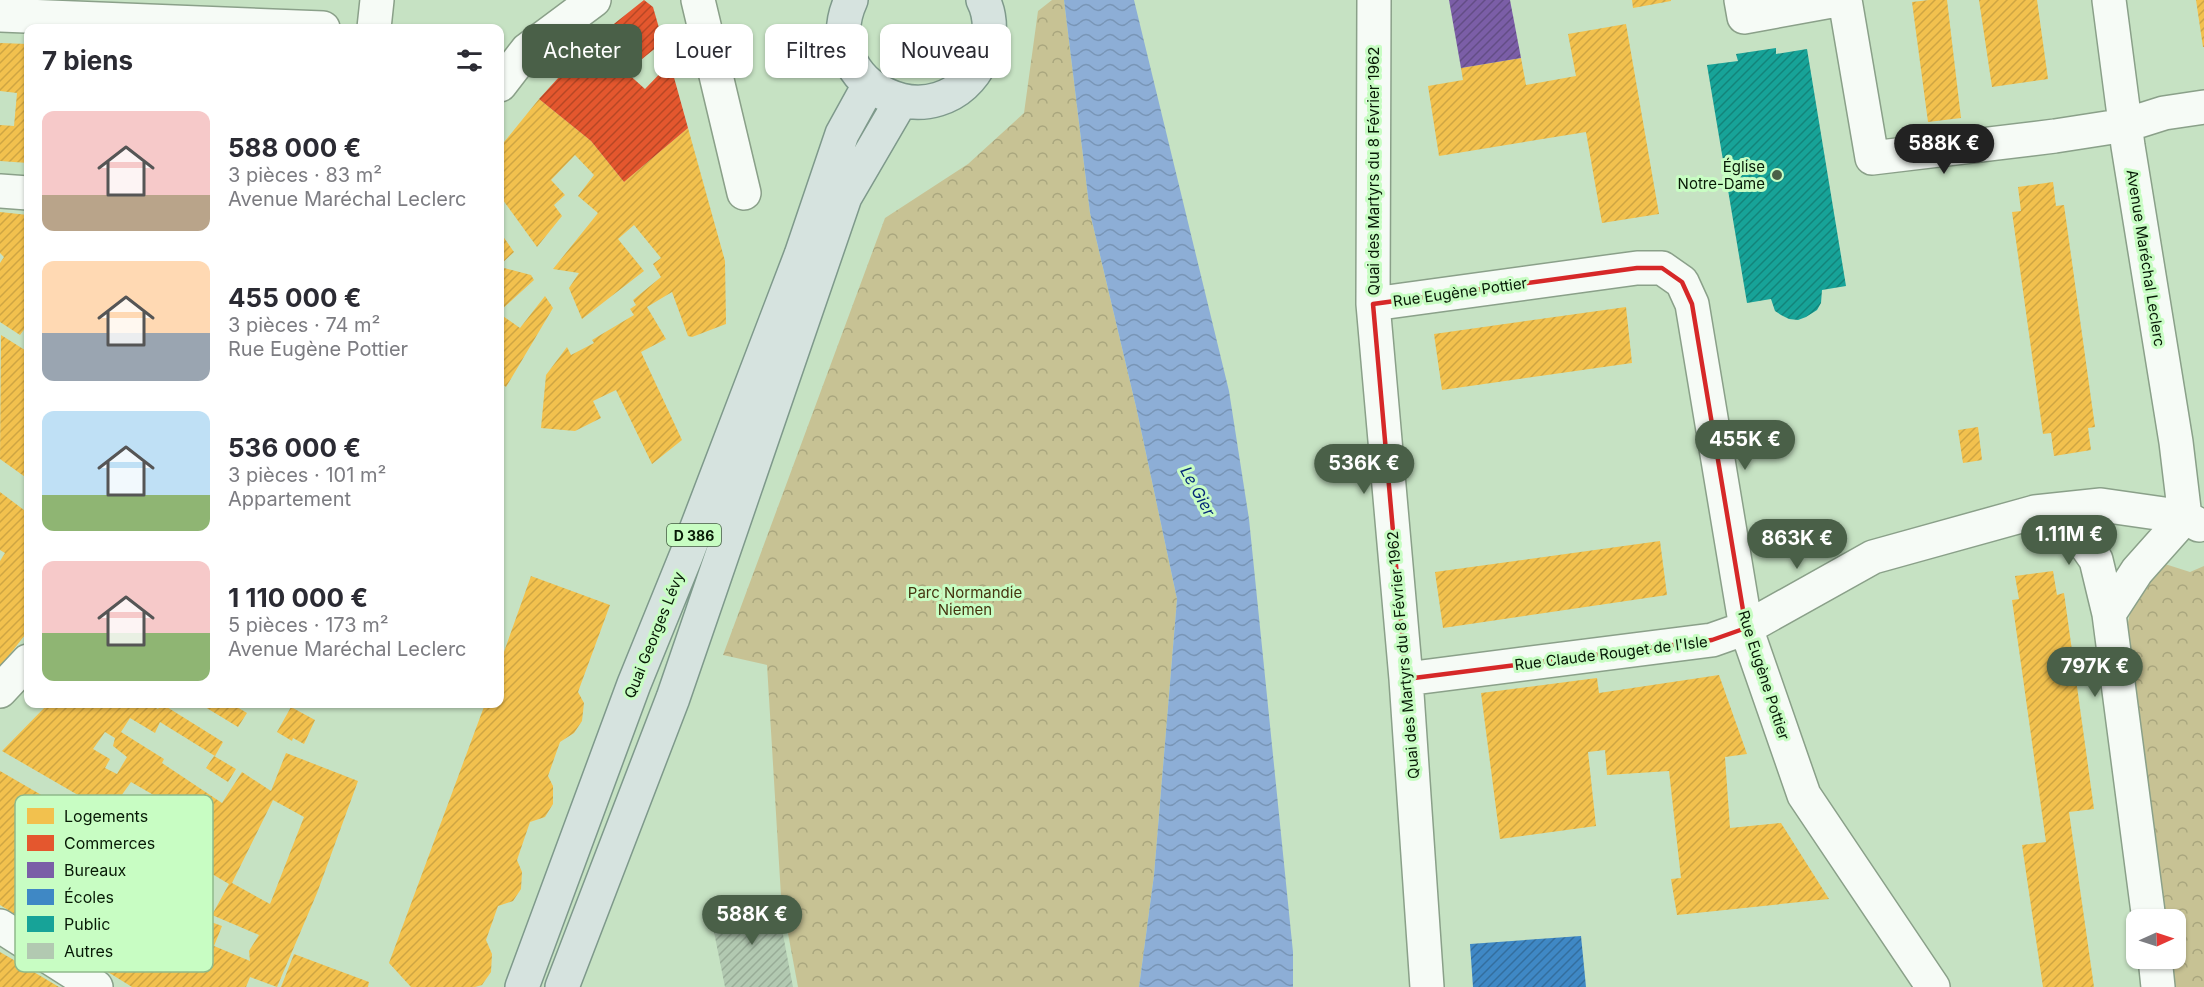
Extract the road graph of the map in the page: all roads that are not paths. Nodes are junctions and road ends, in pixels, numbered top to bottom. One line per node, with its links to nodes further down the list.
1 (376, 0): 13 (street)
2 (594, 0): 14 (street)
3 (698, 0): 22 (street)
4 (851, 0): 16 (main road)
5 (1374, 0): 23 (street, Quai des Martyrs du 8 Février 1962)
6 (1741, 0): 7 (street)
7 (1837, 0)
8 (1845, 0): 19 (street)
9 (2109, 0): 19 (street, Avenue Maréchal Leclerc)
10 (985, 1): 17 (main road)
11 (0, 15): 12 (street)
12 (224, 24)
13 (374, 24)
14 (513, 48): 15 (street)
15 (504, 74)
16 (869, 85): 17 (main road); 37 (main road, Quai Georges Lévy / D 386)
17 (901, 101): 38 (main road, D 386)
18 (2204, 107): 19 (street)
19 (2126, 125): 25 (street, Avenue Maréchal Leclerc)
20 (0, 190): 21 (street)
21 (24, 193)
22 (744, 194)
23 (1373, 304): 27 (street, Rue Eugène Pottier); 29 (street, Quai des Martyrs du 8 Février 1962)
24 (2035, 512): 25 (street, Rue Claude Rouget de l'Isle); 26 (street); 27 (street, Rue Claude Rouget de l'Isle)
25 (2195, 523): 26 (street)
26 (2109, 614): 31 (street)
27 (1746, 628): 29 (street, Rue Claude Rouget de l'Isle); 40 (street, Rue Eugène Pottier)
28 (24, 665): 30 (street)
29 (1406, 679): 39 (street, Quai des Martyrs du 8 Février 1962)
30 (0, 691)
31 (2149, 909)
32 (0, 926): 33 (street)
33 (15, 936)
34 (2156, 969): 41 (street)
35 (72, 972): 36 (street)
36 (96, 987)
37 (522, 987)
38 (562, 987)
39 (1427, 987)
40 (1933, 987)
41 (2158, 987)

